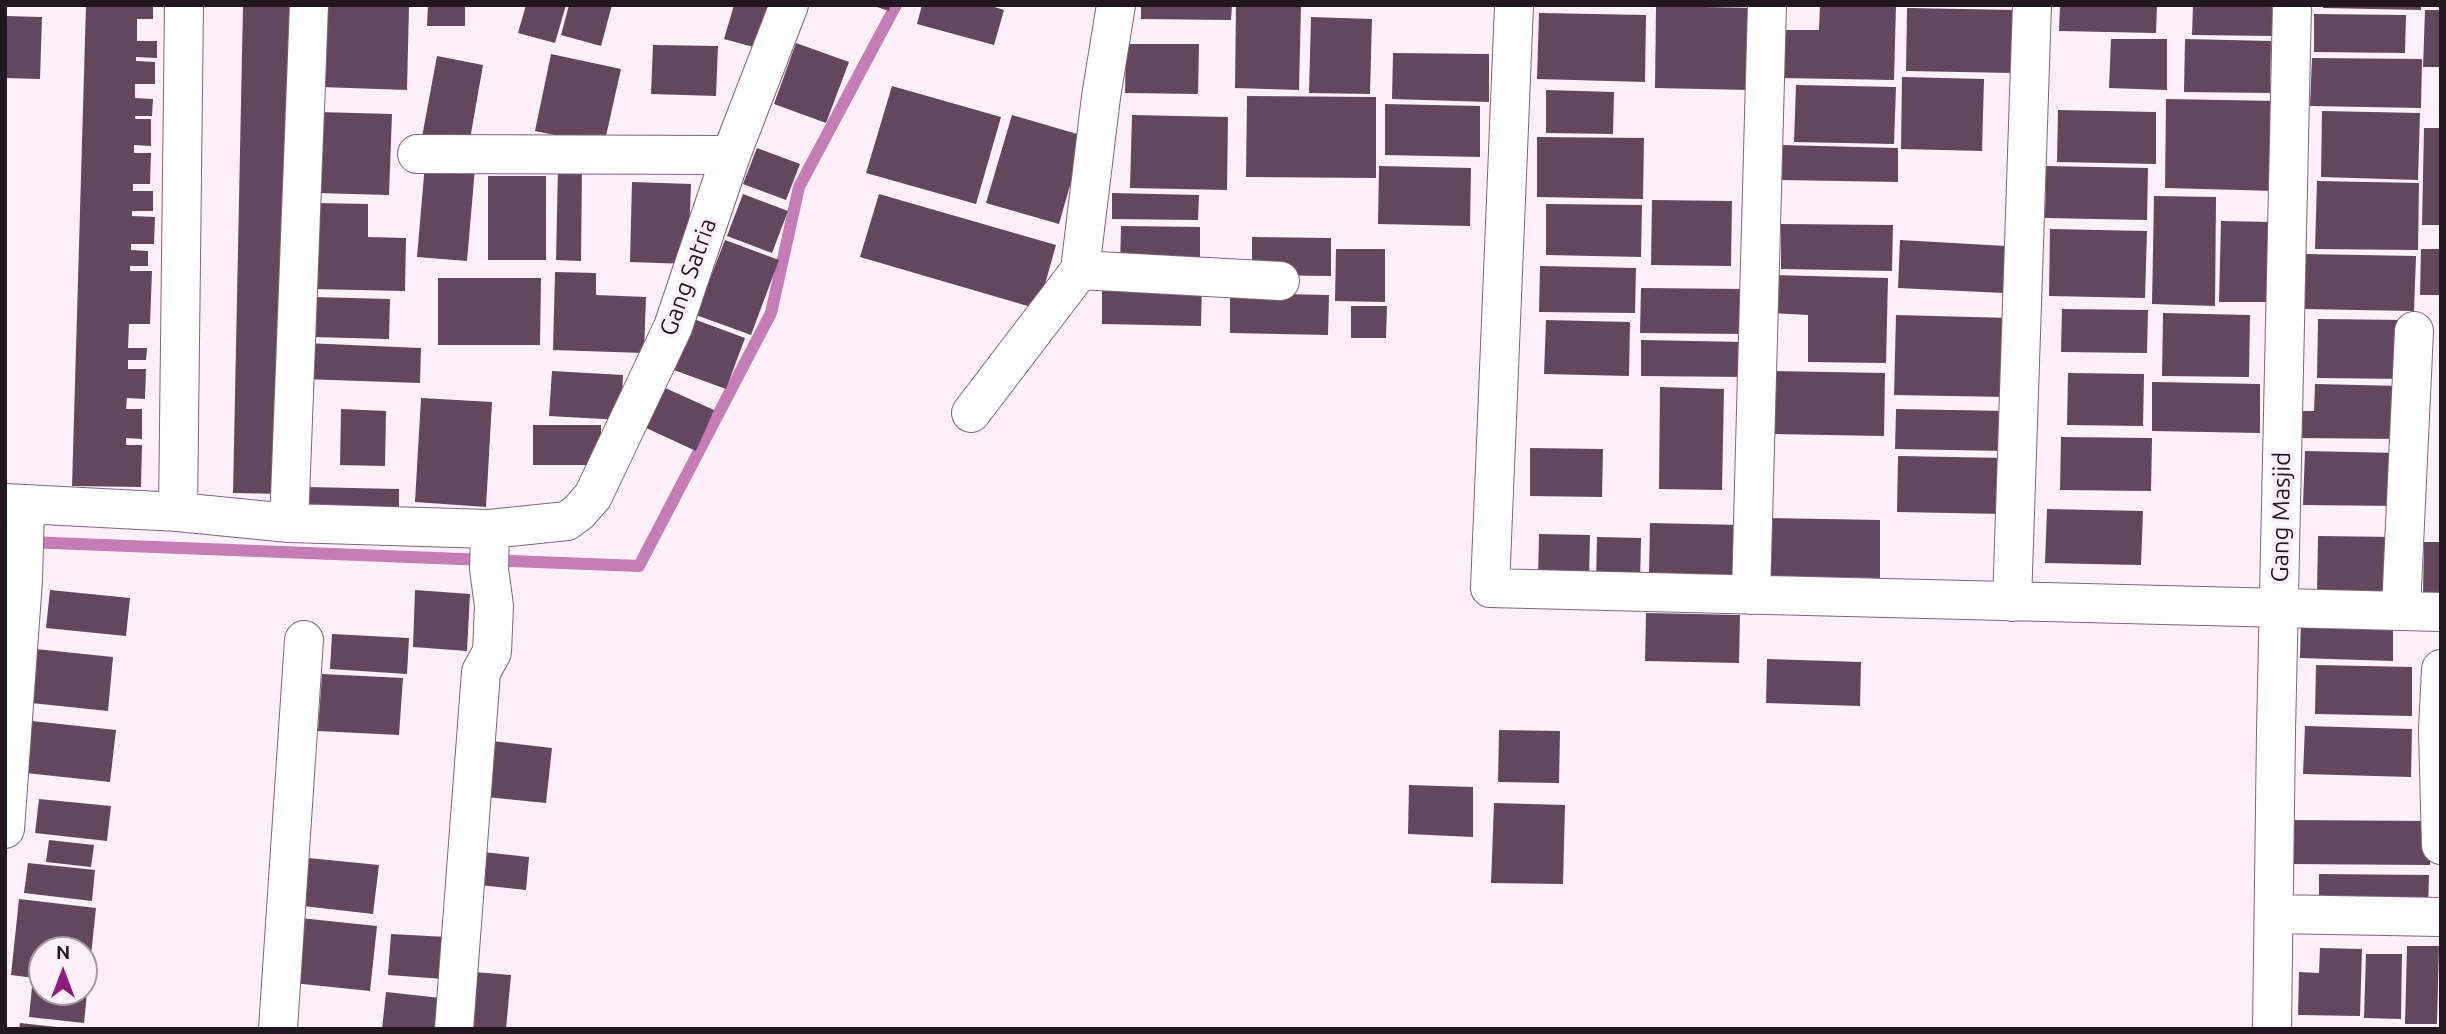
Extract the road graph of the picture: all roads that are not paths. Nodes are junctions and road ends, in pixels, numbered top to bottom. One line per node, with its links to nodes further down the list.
1 (184, 5): 16 (street)
2 (309, 5): 17 (street)
3 (789, 5): 10 (street, Gang Satria)
4 (1116, 5): 11 (street)
5 (1514, 5): 19 (street)
6 (1767, 5): 19 (street)
7 (2032, 5): 20 (street)
8 (2292, 5): 21 (street, Gang Masjid)
9 (417, 154): 10 (street)
10 (731, 155): 18 (street, Gang Satria)
11 (1080, 270): 12 (street); 14 (street)
12 (1280, 281)
13 (2414, 331): 22 (street)
14 (971, 414)
15 (19, 508): 16 (street); 26 (street)
16 (178, 512): 17 (street)
17 (289, 523): 18 (street)
18 (489, 546): 31 (street)
19 (1751, 595): 20 (street)
20 (2012, 602): 21 (street)
21 (2279, 609): 22 (street); 28 (street, Gang Masjid)
22 (2401, 610): 23 (street)
23 (2441, 612)
24 (304, 640): 30 (street)
25 (2441, 669): 27 (street)
26 (5, 830)
27 (2441, 845)
28 (2274, 915): 29 (street); 32 (street, Gang Masjid)
29 (2441, 917)
30 (278, 1029)
31 (454, 1029)
32 (2272, 1029)

